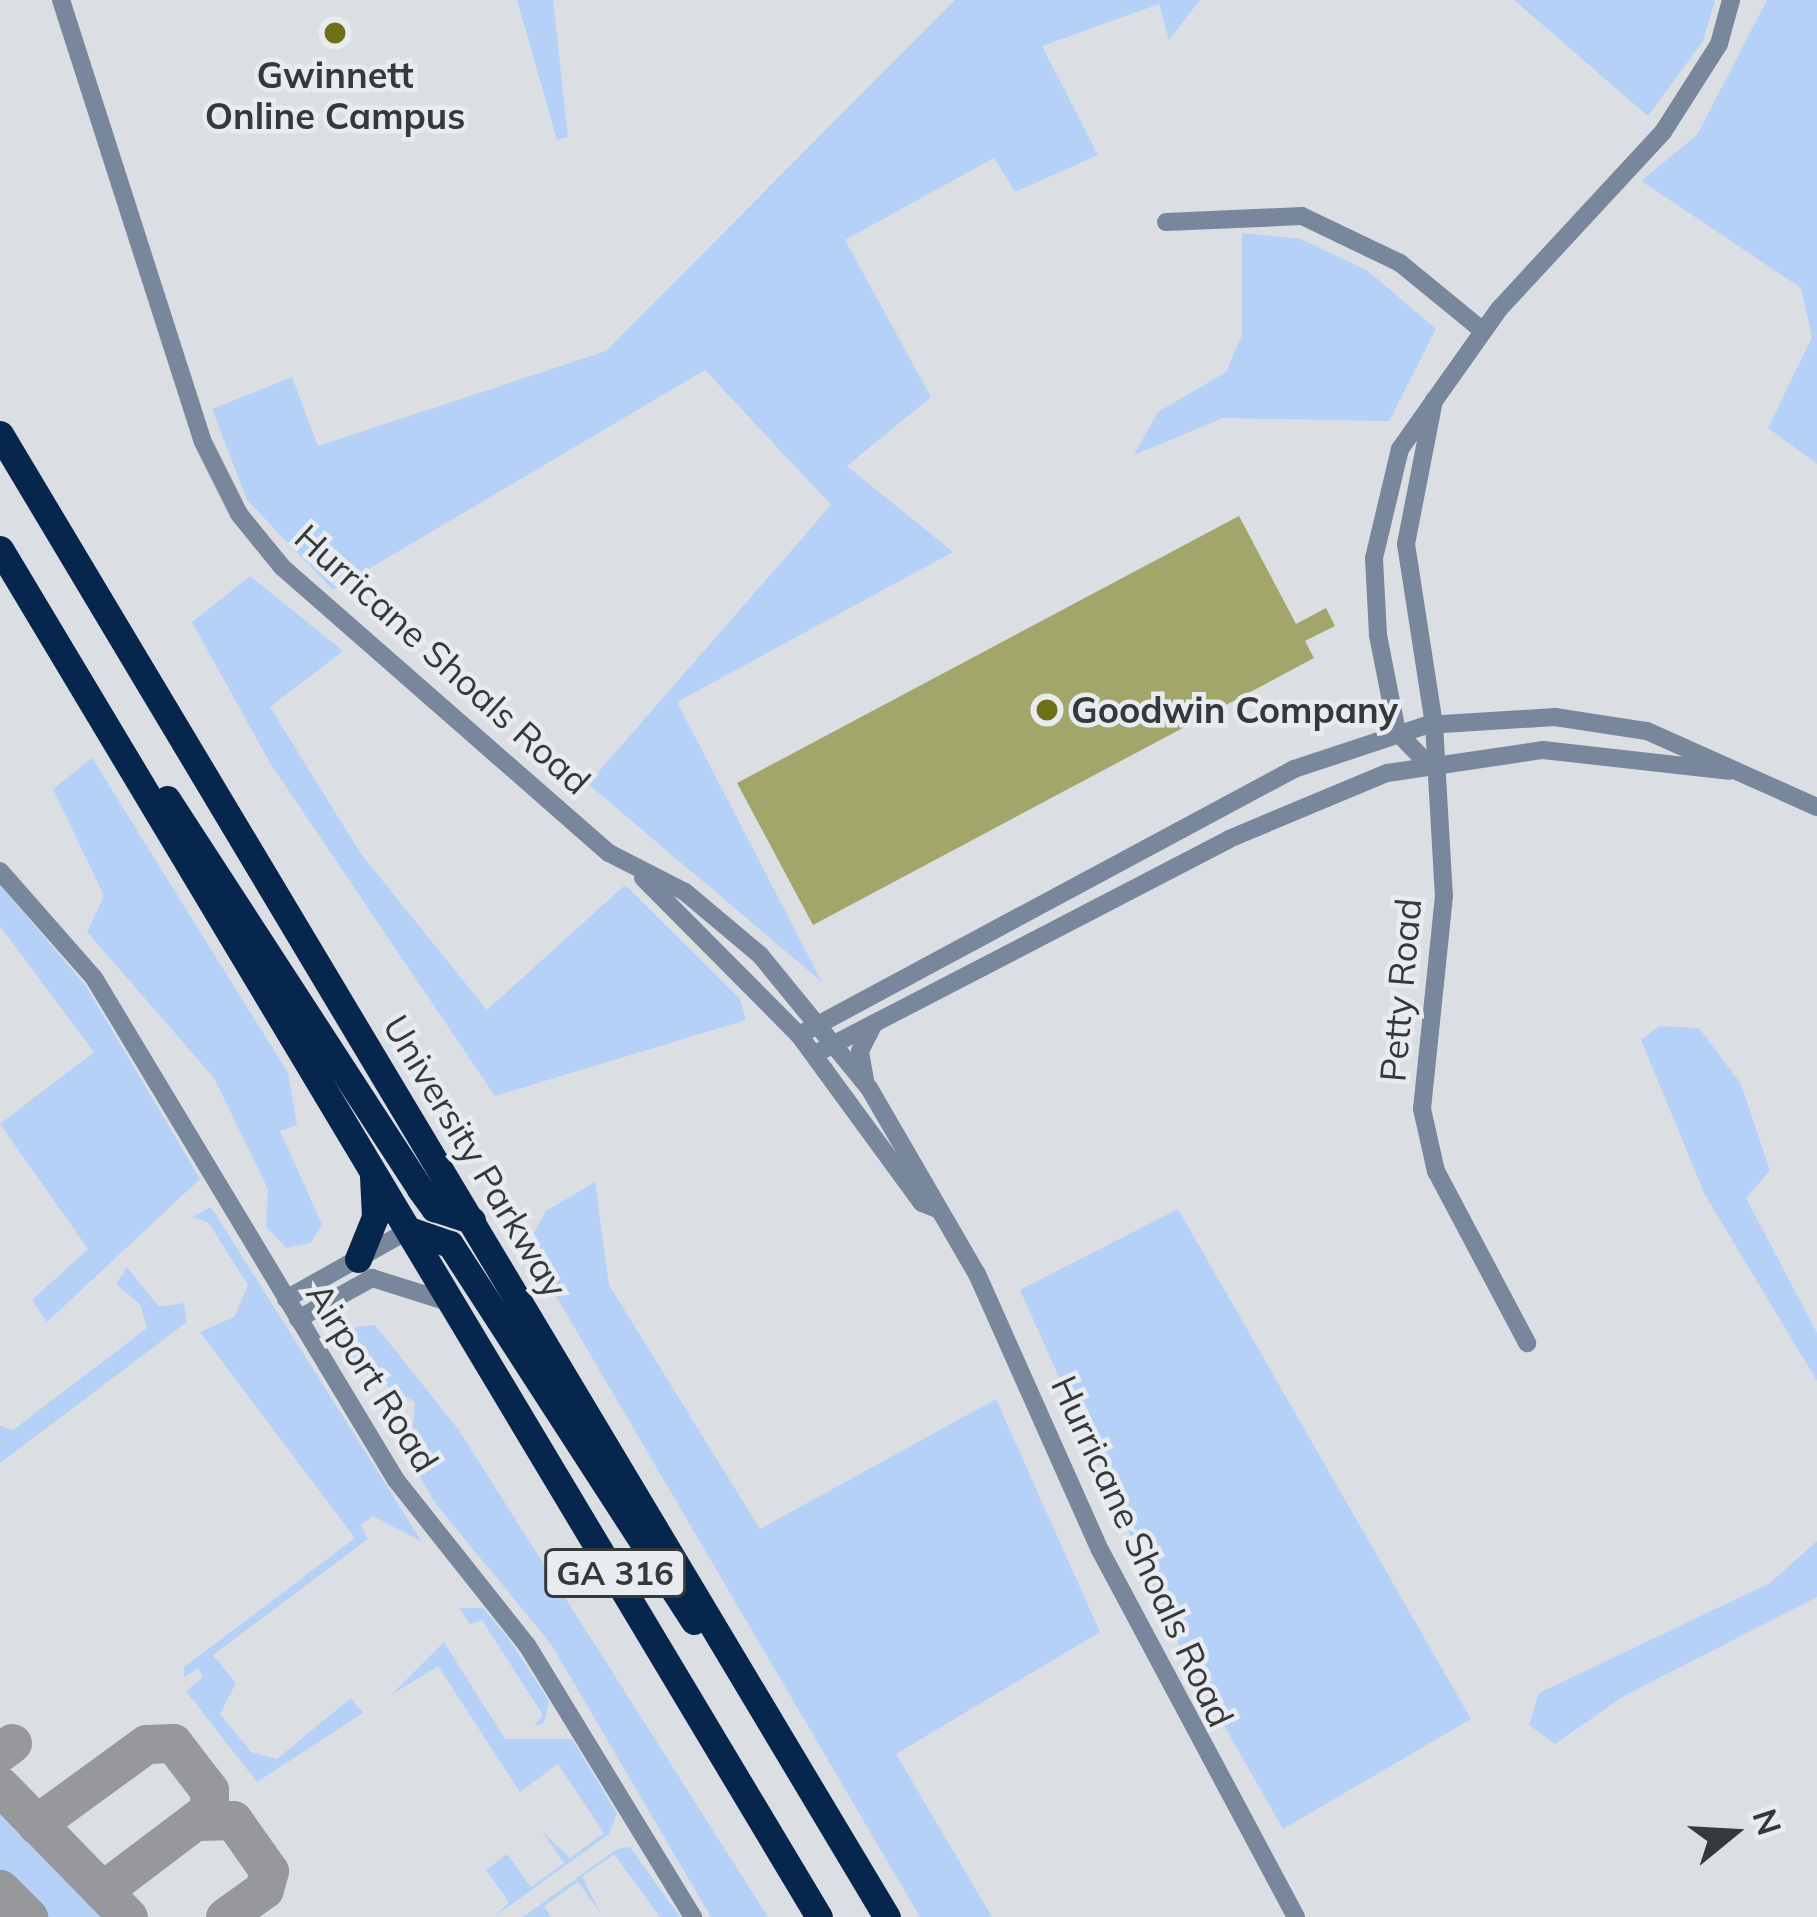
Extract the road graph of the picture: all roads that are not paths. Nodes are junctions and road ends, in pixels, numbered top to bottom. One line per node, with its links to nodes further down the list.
1 (61, 0): 15 (street, Hurricane Shoals Road)
2 (1731, 0): 4 (street, Petty Road)
3 (1166, 222): 4 (street)
4 (1483, 330): 5 (street, Petty Road)
5 (1433, 400): 8 (street, Petty Road); 9 (street, Petty Road)
6 (0, 434): 24 (highway, University Parkway / GA 316)
7 (0, 549): 10 (highway, GA 316)
8 (1434, 724): 9 (street); 11 (street, Petty Road); 12 (street)
9 (1397, 732): 11 (street); 17 (street)
10 (112, 736): 22 (highway, GA 316); 24 (highway)
11 (1428, 764): 12 (street); 18 (street); 32 (street, Petty Road)
12 (1746, 774): 13 (street)
13 (1817, 807)
14 (0, 872): 27 (street, Airport Road)
15 (640, 874): 16 (street, Hurricane Shoals Road); 19 (street, Hurricane Shoals Road)
16 (794, 999): 17 (street); 19 (street, Hurricane Shoals Road)
17 (856, 1005): 19 (street)
18 (874, 1023): 20 (street); 21 (street)
19 (807, 1030): 20 (street, Hurricane Shoals Road)
20 (823, 1049): 21 (street, Hurricane Shoals Road); 23 (street, Hurricane Shoals Road)
21 (868, 1088): 23 (street, Hurricane Shoals Road)
22 (371, 1166): 25 (highway, GA 316); 26 (highway)
23 (939, 1210): 37 (street, Hurricane Shoals Road)
24 (472, 1220): 33 (highway, University Parkway / GA 316)
25 (410, 1231): 26 (street); 30 (highway, GA 316); 33 (highway)
26 (358, 1259): 28 (street)
27 (266, 1264): 28 (street); 29 (street, Airport Road)
28 (326, 1276): 29 (street)
29 (286, 1299): 31 (street, Airport Road)
30 (458, 1310): 31 (street); 35 (highway, GA 316)
31 (298, 1318): 34 (street, Airport Road)
32 (1527, 1342)
33 (774, 1724): 36 (highway, University Parkway / GA 316)
34 (693, 1917)
35 (819, 1917)
36 (887, 1917)
37 (1296, 1917)

